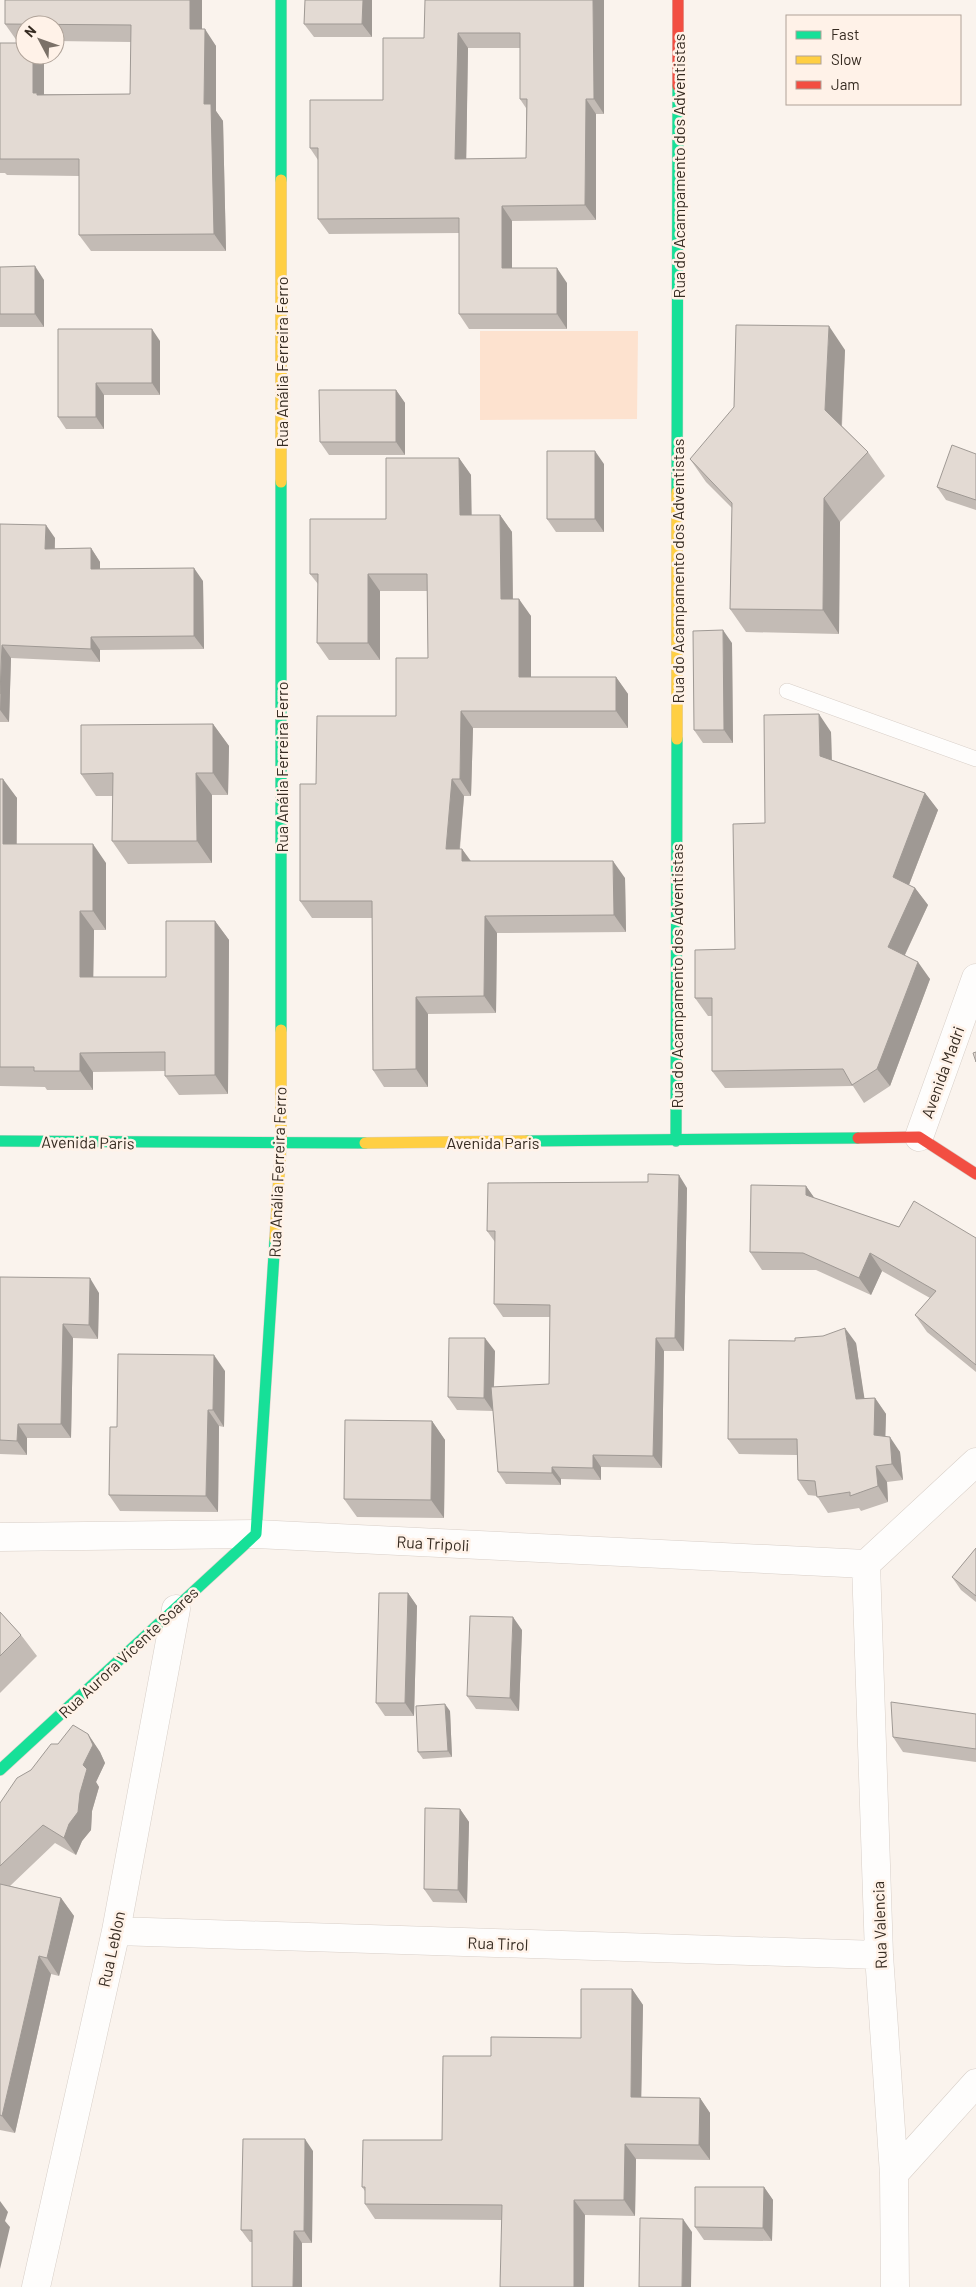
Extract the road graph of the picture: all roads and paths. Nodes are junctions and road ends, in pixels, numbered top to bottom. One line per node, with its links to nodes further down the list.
1 (281, 0): 9 (street, Rua Anália Ferreira Ferro)
2 (678, 0): 8 (street, Rua do Acampamento dos Adventistas)
3 (787, 691): 4 (lane)
4 (976, 759)
5 (976, 978): 6 (street, Avenida Madri)
6 (919, 1137): 8 (street, Avenida Paris); 10 (street)
7 (0, 1140): 9 (street, Avenida Paris)
8 (676, 1141): 9 (street, Avenida Paris)
9 (281, 1144): 12 (street, Rua Anália Ferreira Ferro)
10 (976, 1174)
11 (976, 1462): 14 (street)
12 (256, 1534): 13 (street, Rua Tripoli); 14 (street, Rua Tripoli); 15 (street, Rua Aurora Vicente Soares)
13 (0, 1537)
14 (866, 1564): 18 (street, Rua Valencia)
15 (176, 1609): 16 (street, Rua Aurora Vicente Soares); 17 (street, Rua Leblon)
16 (0, 1770)
17 (116, 1931): 18 (street, Rua Tirol); 21 (street, Rua Leblon)
18 (879, 1955): 20 (street, Rua Valencia)
19 (976, 2083): 20 (street)
20 (894, 2174): 22 (street, Rua Valencia)
21 (36, 2287)
22 (895, 2287)

